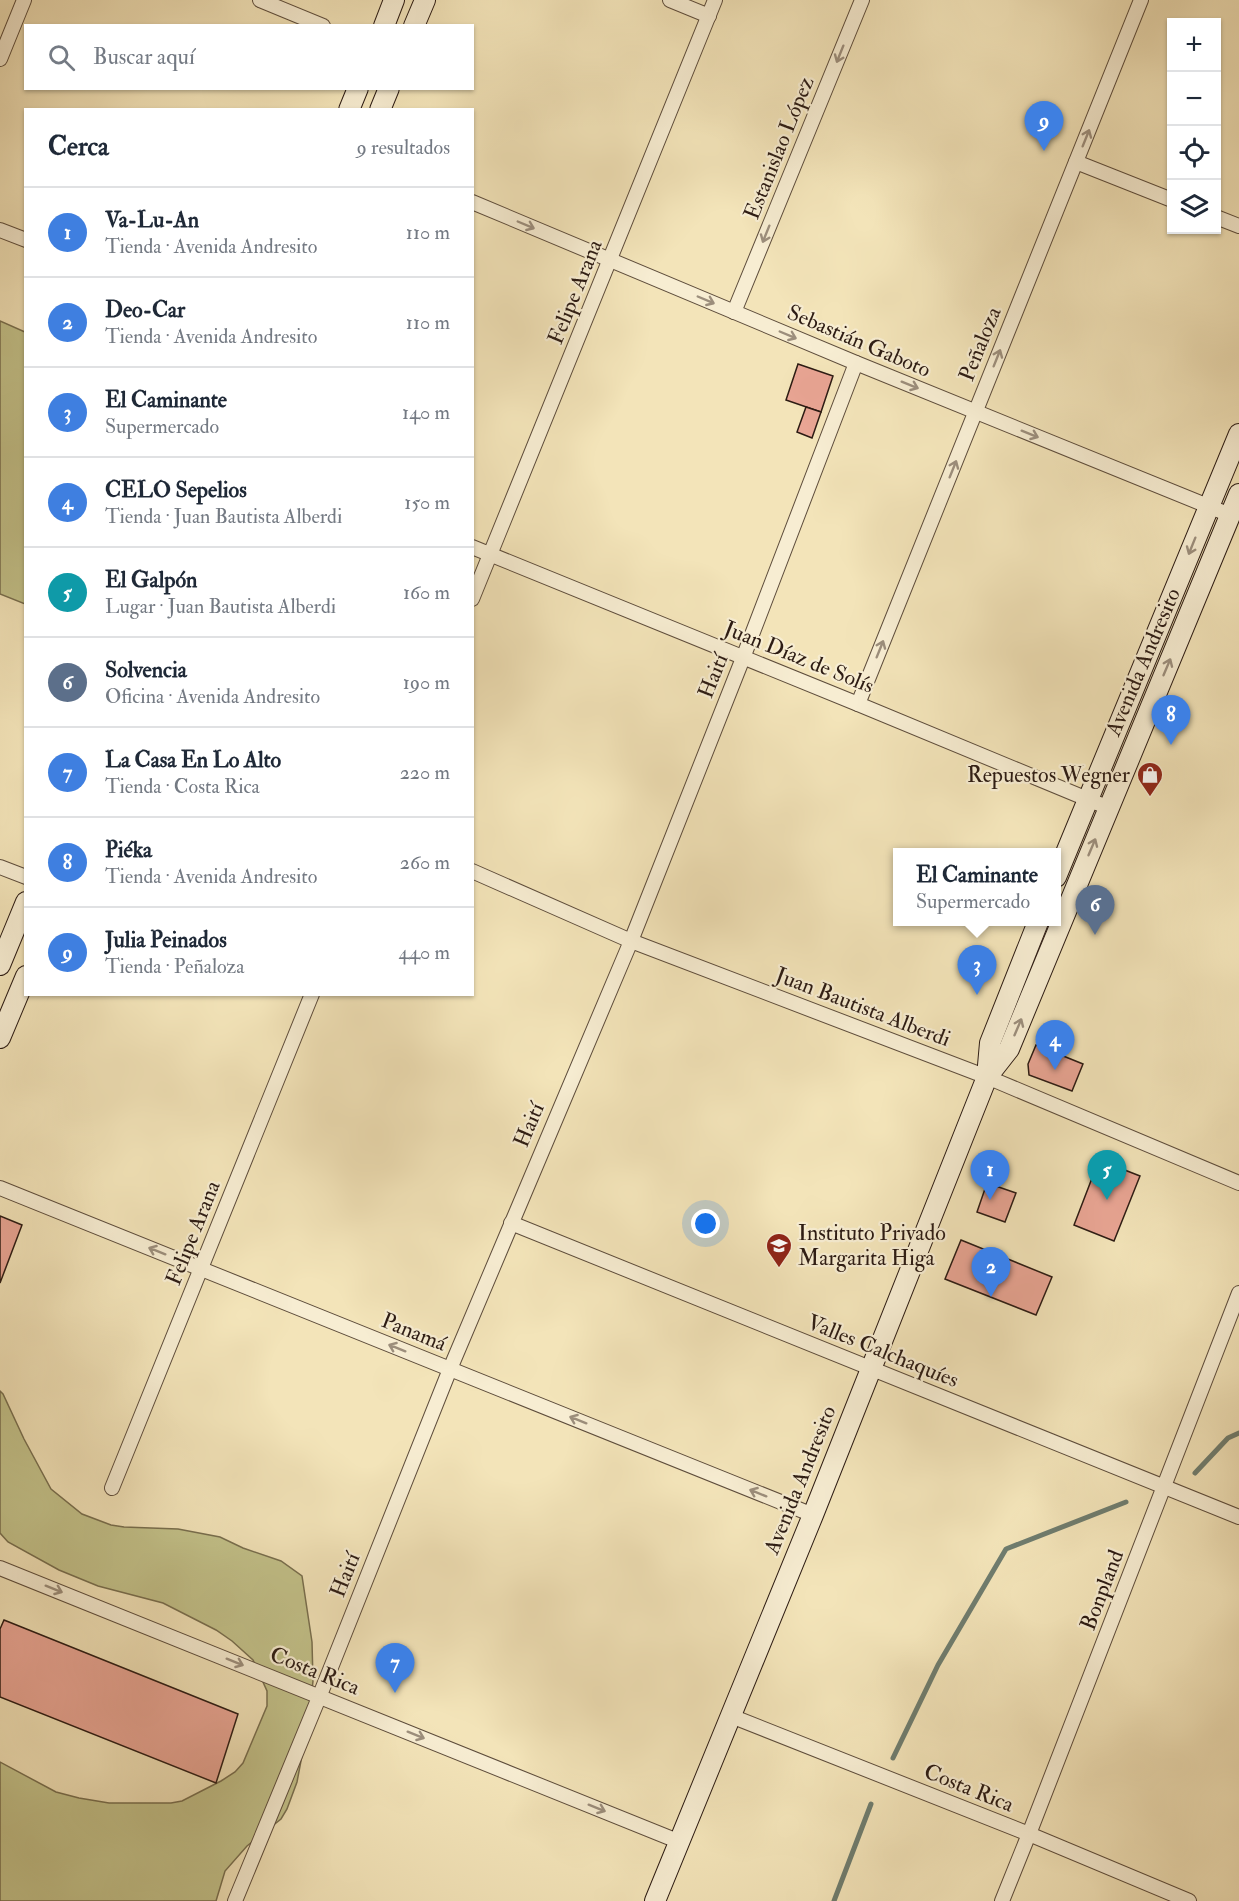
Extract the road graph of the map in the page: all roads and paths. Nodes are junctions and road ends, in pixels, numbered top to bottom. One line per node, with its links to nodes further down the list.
1 (24, 0): 13 (street)
2 (260, 0): 10 (street)
3 (394, 0): 11 (main road)
4 (425, 0): 12 (main road)
5 (670, 0): 9 (street)
6 (715, 0): 9 (street, Felipe Arana)
7 (862, 0): 26 (street, Estanislao López, one-way to 26)
8 (1141, 0): 18 (street, Peñaloza, one-way to 8)
9 (709, 16): 25 (street, Felipe Arana)
10 (318, 24)
11 (385, 24)
12 (415, 24)
13 (0, 59)
14 (357, 90): 16 (main road)
15 (388, 90): 17 (main road)
16 (351, 108)
17 (381, 108)
18 (1076, 162): 19 (street); 28 (street, Peñaloza, one-way to 18)
19 (1167, 198)
20 (474, 203): 25 (street, Sebastián Gaboto, one-way to 25)
21 (1221, 220): 22 (street)
22 (1239, 226)
23 (0, 230): 24 (street)
24 (24, 239)
25 (610, 260): 26 (street, Sebastián Gaboto, one-way to 26); 34 (street, Felipe Arana)
26 (734, 312): 27 (street, Sebastián Gaboto, one-way to 27)
27 (856, 363): 28 (street, Sebastián Gaboto, one-way to 28); 36 (street, Haití)
28 (976, 412): 31 (street, Sebastián Gaboto, one-way to 31); 37 (street, Peñaloza, one-way to 28)
29 (1239, 434): 31 (main road, Avenida Andresito)
30 (1239, 494): 32 (main road, Avenida Andresito)
31 (1208, 507): 32 (street, Sebastián Gaboto); 38 (main road, Avenida Andresito, one-way to 38)
32 (1230, 515): 39 (main road, Avenida Andresito, one-way to 32)
33 (474, 549): 34 (street, Juan Díaz de Solís)
34 (490, 555): 35 (street, Felipe Arana); 36 (street, Juan Díaz de Solís)
35 (474, 594)
36 (742, 658): 37 (street, Juan Díaz de Solís); 48 (street, Haití)
37 (858, 704): 38 (street, Juan Díaz de Solís)
38 (1088, 799): 39 (street, Juan Díaz de Solís); 40 (main road, Avenida Andresito)
39 (1108, 808): 45 (main road, Avenida Andresito, one-way to 39)
40 (1061, 865)
41 (0, 867): 43 (street)
42 (474, 872): 48 (street, Juan Bautista Alberdi)
43 (24, 876)
44 (24, 907): 49 (main road)
45 (1061, 922)
46 (1036, 926): 53 (main road, Avenida Andresito)
47 (1060, 926): 53 (main road, Avenida Andresito, one-way to 47)
48 (631, 940): 53 (street, Juan Bautista Alberdi); 56 (street, Haití)
49 (0, 965)
50 (24, 981): 52 (main road)
51 (311, 996): 57 (street, Felipe Arana)
52 (0, 1038)
53 (987, 1077): 54 (street, Juan Bautista Alberdi); 59 (main road, Avenida Andresito)
54 (1239, 1183)
55 (0, 1188): 57 (street, Panamá, one-way to 55)
56 (511, 1222): 59 (street, Valles Calchaquíes); 60 (street, Haití)
57 (201, 1269): 60 (street, Panamá, one-way to 57); 62 (street, Felipe Arana)
58 (1239, 1293): 61 (street, Bonpland)
59 (870, 1368): 61 (street, Valles Calchaquíes); 63 (main road, Avenida Andresito)
60 (450, 1369): 63 (street, Panamá, one-way to 60); 66 (street, Haití)
61 (1164, 1487): 64 (street, Valles Calchaquíes); 68 (street, Bonpland)
62 (112, 1488)
63 (813, 1515): 67 (main road, Avenida Andresito)
64 (1239, 1517)
65 (0, 1568): 66 (street, Costa Rica, one-way to 66)
66 (320, 1695): 69 (street, Costa Rica, one-way to 69); 70 (street, Haití)
67 (731, 1716): 68 (street, Costa Rica); 69 (main road, Avenida Andresito)
68 (1029, 1834): 72 (street, Bonpland); 73 (street, Costa Rica)
69 (680, 1842): 71 (main road, Avenida Andresito)
70 (235, 1901)
71 (655, 1901)
72 (1002, 1901)
73 (1190, 1901)

